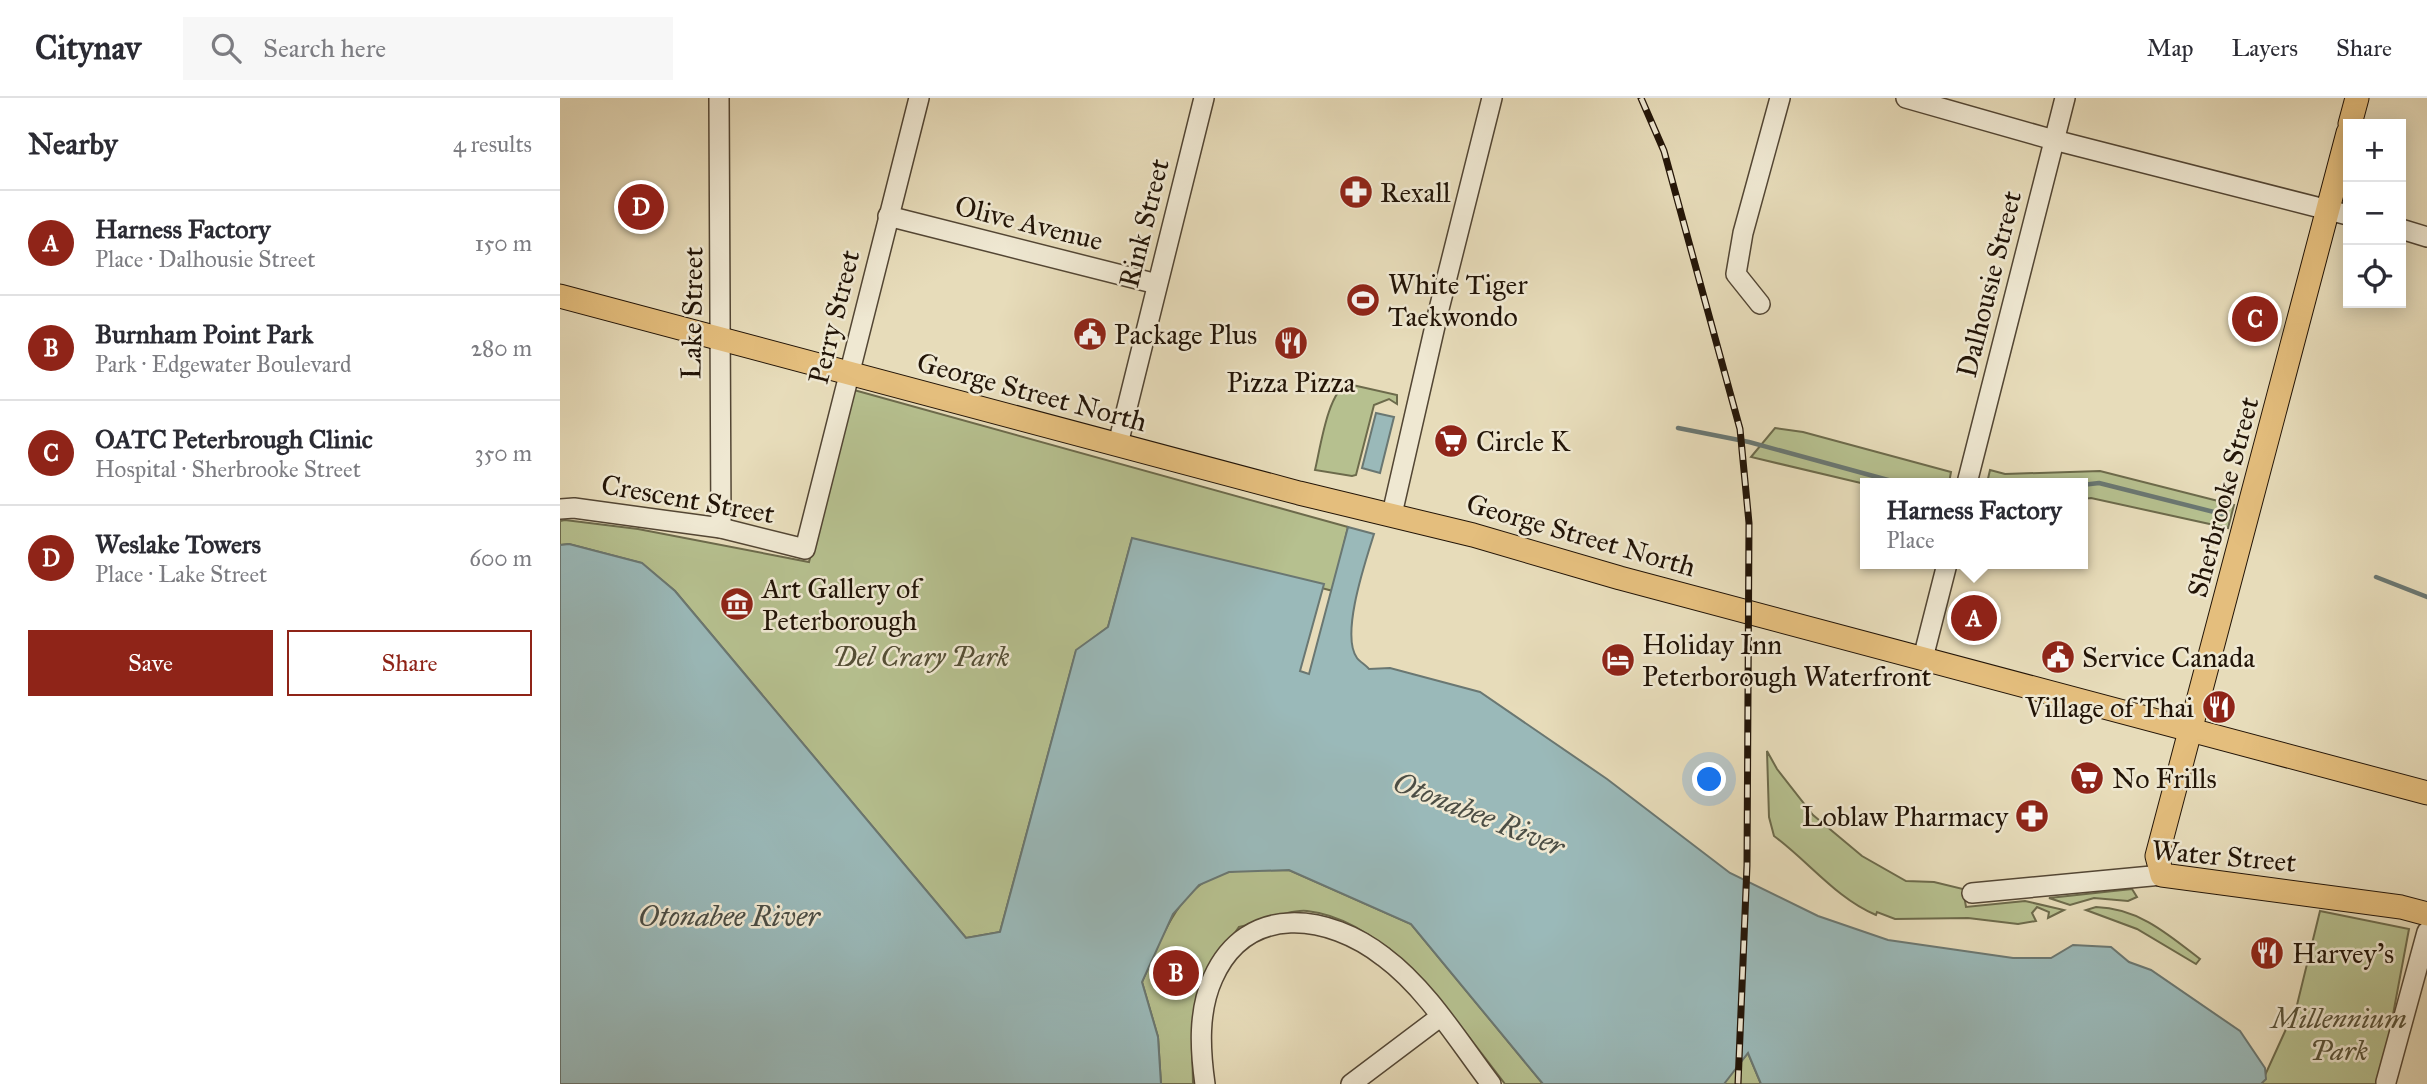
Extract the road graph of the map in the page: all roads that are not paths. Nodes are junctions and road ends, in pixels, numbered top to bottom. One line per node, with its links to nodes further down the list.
1 (719, 98): 19 (street, Lake Street)
2 (919, 98): 13 (street, Perry Street)
3 (1204, 98): 16 (street, Rink Street)
4 (1492, 98): 24 (street)
5 (1780, 98): 18 (street)
6 (1906, 98): 10 (street)
7 (2065, 98): 10 (street, Dalhousie Street)
8 (2357, 98): 9 (main road)
9 (2351, 119)
10 (2054, 140): 12 (street); 22 (street, Dalhousie Street)
11 (2343, 177): 12 (main road, Sherbrooke Street)
12 (2339, 212): 30 (main road, Sherbrooke Street)
13 (888, 216): 16 (street, Olive Avenue); 20 (street, Perry Street)
14 (2406, 231): 15 (street)
15 (2427, 237)
16 (1157, 284): 21 (street, Rink Street)
17 (560, 296): 19 (main road, George Street North)
18 (1760, 304)
19 (718, 339): 20 (main road, George Street North); 25 (street, Lake Street)
20 (849, 374): 21 (main road, George Street North); 26 (street, Perry Street)
21 (1118, 444): 24 (main road, George Street North)
22 (1968, 478)
23 (560, 509): 25 (street, Crescent Street)
24 (1392, 514): 28 (main road, George Street North)
25 (721, 528): 26 (street, Crescent Street)
26 (805, 550)
27 (1946, 569): 28 (street)
28 (1923, 658): 29 (main road, George Street North)
29 (2145, 720): 30 (main road, George Street North); 31 (main road)
30 (2191, 729): 31 (main road, Sherbrooke Street); 32 (main road, George Street North)
31 (2182, 761): 33 (main road, Sherbrooke Street)
32 (2427, 793)
33 (2162, 875): 34 (street, Water Street); 35 (main road, Water Street)
34 (1972, 893)
35 (2427, 914)
36 (2427, 932): 38 (street)
37 (1440, 1017): 39 (street); 40 (street); 41 (street)
38 (2386, 1082)
39 (1205, 1084)
40 (1351, 1084)
41 (1491, 1084)

